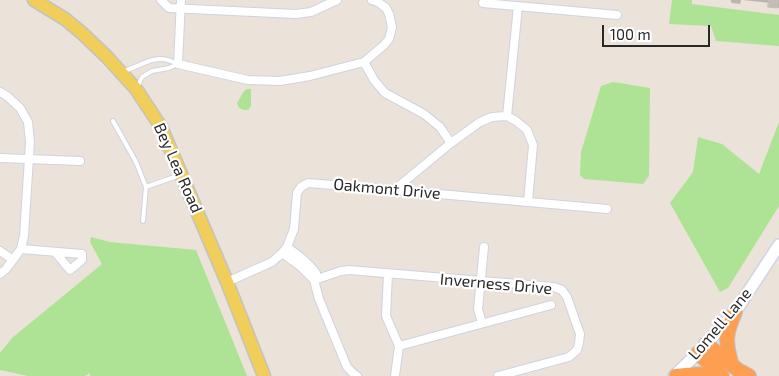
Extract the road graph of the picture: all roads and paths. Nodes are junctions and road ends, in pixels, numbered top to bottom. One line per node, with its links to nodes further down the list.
1 (34, 0): 12 (main road, Bey Lea Road)
2 (161, 0): 8 (street)
3 (181, 0): 8 (street)
4 (338, 0): 8 (street)
5 (377, 1): 10 (street)
6 (483, 3): 7 (street)
7 (518, 6): 9 (street); 15 (street)
8 (181, 9): 11 (street)
9 (617, 15)
10 (364, 62): 11 (street); 17 (street)
11 (178, 64): 12 (lane); 13 (lane)
12 (121, 71): 13 (main road, Bey Lea Road)
13 (136, 89): 21 (main road, Bey Lea Road)
14 (0, 92): 19 (street)
15 (507, 116): 17 (street); 24 (street)
16 (113, 121): 22 (lane)
17 (450, 143): 23 (street)
18 (0, 158): 19 (street)
19 (28, 159): 20 (street); 29 (street)
20 (80, 161)
21 (182, 174): 22 (lane); 37 (main road, Bey Lea Road)
22 (146, 187): 26 (lane)
23 (394, 190): 24 (street, Oakmont Drive); 30 (street, Oakmont Drive)
24 (528, 202): 25 (street, Oakmont Drive)
25 (606, 209)
26 (144, 221)
27 (779, 245): 40 (street, Lomell Lane)
28 (484, 247): 38 (street)
29 (21, 249): 32 (street); 33 (street)
30 (285, 250): 36 (street); 37 (street)
31 (0, 252): 33 (street)
32 (55, 252)
33 (13, 260): 34 (street)
34 (0, 274)
35 (388, 274): 36 (street, Inverness Drive); 38 (street, Inverness Drive); 42 (street)
36 (314, 280): 46 (street)
37 (227, 282): 45 (main road, Bey Lea Road)
38 (481, 282): 41 (street); 48 (street, Inverness Drive)
39 (551, 305): 41 (street)
40 (735, 312): 43 (street, Lomell Lane); 44 (highway)
41 (482, 323): 42 (street)
42 (400, 346): 47 (street)
43 (702, 348): 44 (highway); 49 (street, Lomell Lane); 50 (highway)
44 (732, 366): 51 (highway)
45 (264, 376)
46 (358, 376)
47 (395, 376)
48 (498, 376)
49 (675, 376): 50 (highway)
50 (720, 376)
51 (749, 376)

